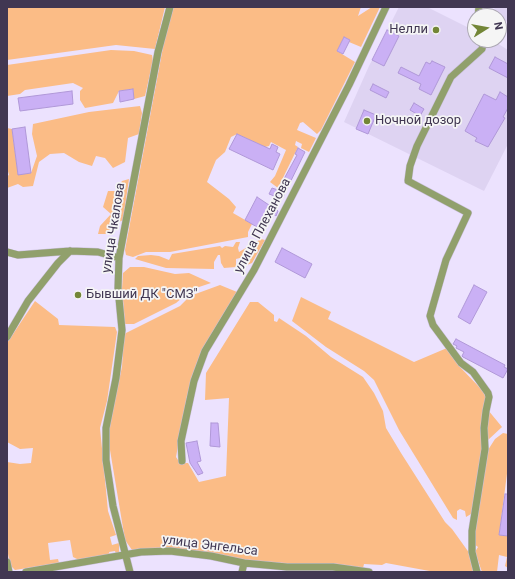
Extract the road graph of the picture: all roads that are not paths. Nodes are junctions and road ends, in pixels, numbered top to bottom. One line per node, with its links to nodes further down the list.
1 (170, 7): 6 (street, улица Чкалова)
2 (386, 7): 8 (street, улица Плеханова)
3 (482, 48): 17 (street)
4 (70, 251): 5 (street); 6 (street); 7 (street)
5 (7, 252)
6 (119, 258): 9 (street, улица Чкалова)
7 (7, 337)
8 (182, 461)
9 (127, 555): 11 (street, улица Энгельса); 13 (street, улица Энгельса); 14 (street, улица Чкалова)
10 (7, 562): 12 (street)
11 (244, 563): 15 (street); 16 (street, улица Энгельса)
12 (9, 572)
13 (26, 572)
14 (130, 572)
15 (242, 572)
16 (368, 572)
17 (477, 572)

